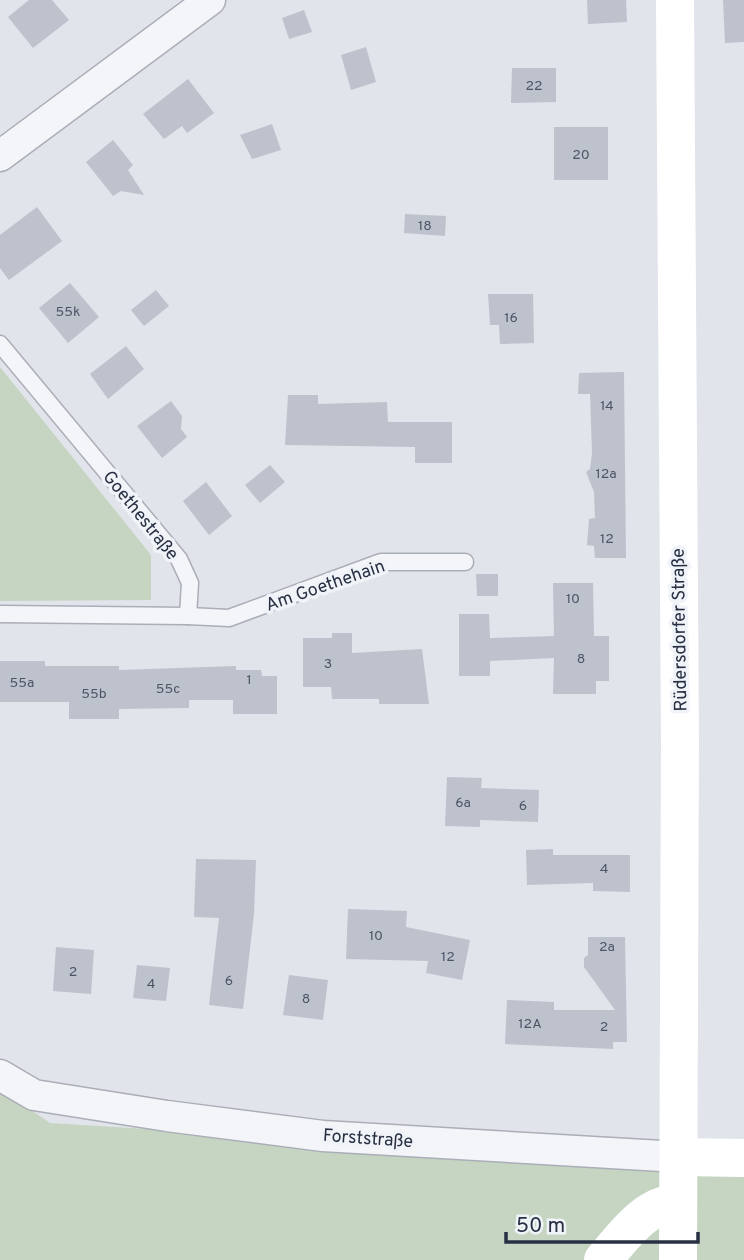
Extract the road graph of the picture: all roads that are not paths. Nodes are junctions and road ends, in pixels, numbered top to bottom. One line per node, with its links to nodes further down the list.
1 (209, 0): 3 (street)
2 (675, 0): 9 (street, Rüdersdorfer Straße)
3 (0, 156)
4 (0, 344): 7 (lane, Goethestraße)
5 (465, 562): 7 (lane, Am Goethehain)
6 (0, 614): 7 (lane)
7 (188, 616)
8 (0, 1075): 9 (street, Forststraße)
9 (679, 1157): 10 (street, Forststraße); 11 (street, Rüdersdorfer Straße)
10 (744, 1158)
11 (677, 1203): 12 (street); 13 (street, Rüdersdorfer Straße)
12 (603, 1260)
13 (678, 1260)

